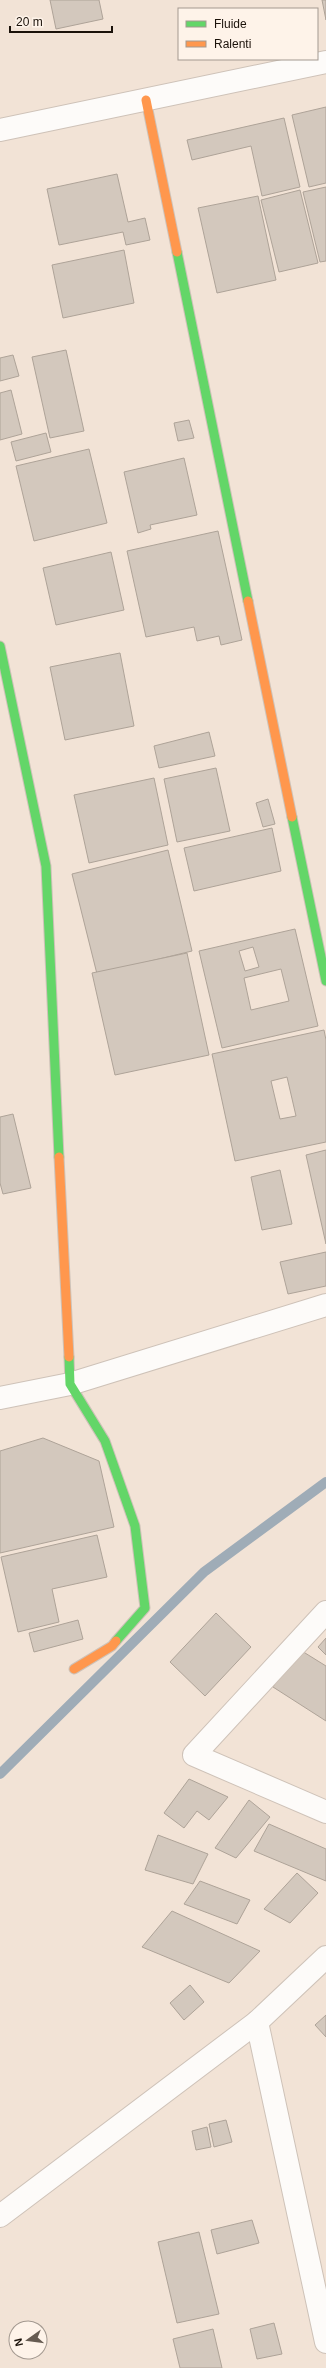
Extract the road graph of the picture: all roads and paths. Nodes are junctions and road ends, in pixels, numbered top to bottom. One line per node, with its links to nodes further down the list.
1 (326, 62): 2 (street)
2 (146, 100): 3 (street); 5 (street)
3 (0, 130)
4 (0, 646): 7 (street)
5 (326, 981)
6 (326, 1305): 7 (street)
7 (70, 1384): 8 (street); 10 (street)
8 (0, 1398)
9 (326, 1612): 11 (street)
10 (74, 1669)
11 (326, 1812)
12 (326, 1957): 13 (street)
13 (257, 2022): 14 (street); 15 (street)
14 (0, 2216)
15 (326, 2342)

